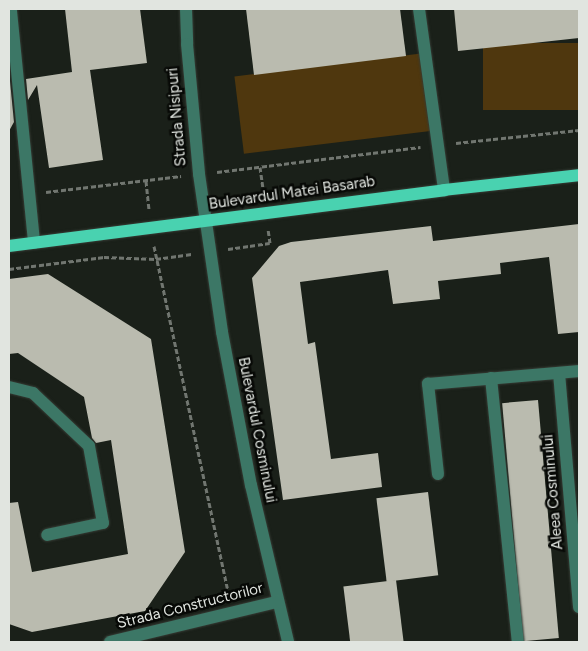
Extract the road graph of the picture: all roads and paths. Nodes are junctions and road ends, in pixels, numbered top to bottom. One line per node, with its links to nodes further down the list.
1 (186, 9): 8 (street, Strada Nisipuri)
2 (419, 9): 6 (street)
3 (9, 11): 7 (street)
4 (579, 175): 6 (main road, Bulevardul Matei Basarab)
5 (146, 181): 7 (path)
6 (444, 190): 8 (main road, Bulevardul Matei Basarab)
7 (30, 194): 9 (street)
8 (204, 221): 9 (main road, Bulevardul Matei Basarab); 12 (street, Bulevardul Cosminului)
9 (34, 243): 11 (main road, Bulevardul Matei Basarab)
10 (270, 243): 12 (path)
11 (9, 246)
12 (209, 252): 13 (path); 21 (street, Bulevardul Cosminului)
13 (156, 259): 14 (path); 23 (path)
14 (9, 269)
15 (579, 371): 16 (street)
16 (559, 373): 17 (street); 22 (street, Aleea Cosminului)
17 (491, 378): 19 (street); 26 (street)
18 (9, 387): 20 (street)
19 (438, 474)
20 (47, 535)
21 (277, 602): 23 (street, Strada Constructorilor); 25 (street, Bulevardul Cosminului)
22 (579, 607)
23 (232, 612): 24 (street, Strada Constructorilor)
24 (110, 642)
25 (288, 642)
26 (518, 642)

